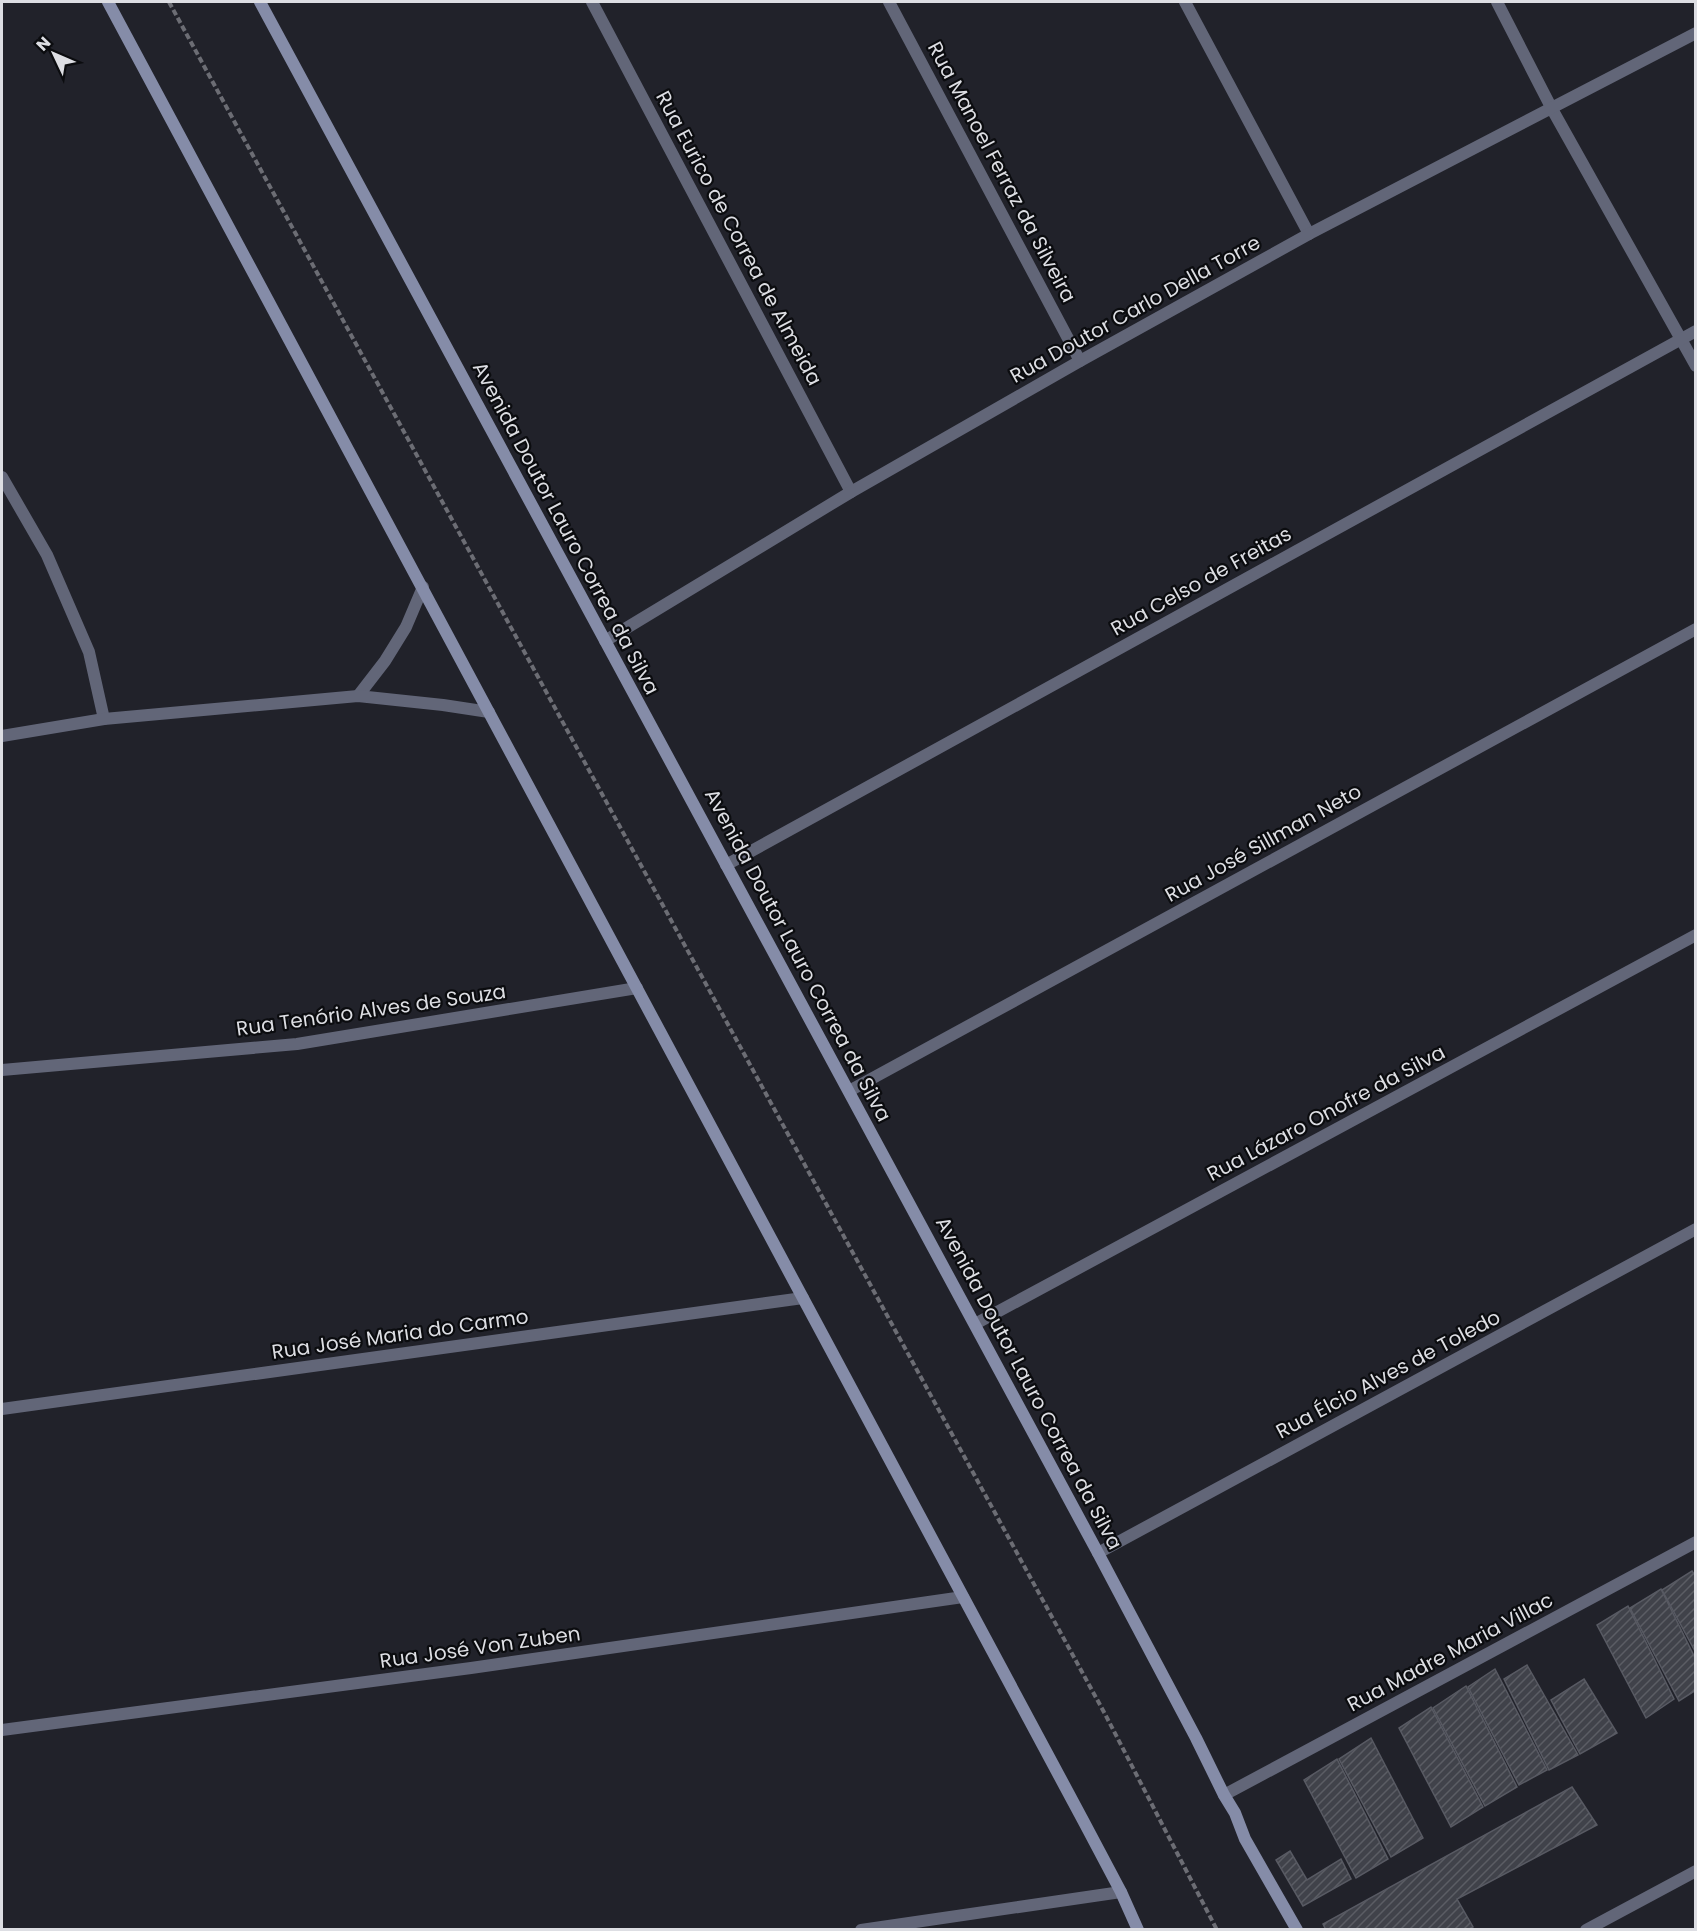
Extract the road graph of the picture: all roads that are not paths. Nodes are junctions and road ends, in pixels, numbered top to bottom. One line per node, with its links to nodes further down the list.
1 (108, 2): 16 (main road)
2 (260, 2): 18 (main road, Avenida Doutor Lauro Correa da Silva)
3 (592, 2): 15 (street, Rua Eurico de Correa de Almeida)
4 (889, 2): 12 (street, Rua Manoel Ferraz da Silveira)
5 (1185, 2): 9 (street)
6 (1497, 2): 8 (street)
7 (1695, 33): 8 (street, Rua Doutor Carlo Della Torre)
8 (1552, 109): 9 (street, Rua Doutor Carlo Della Torre); 11 (street)
9 (1309, 234): 12 (street, Rua Doutor Carlo Della Torre)
10 (1695, 331): 11 (street, Rua Celso de Freitas)
11 (1680, 339): 13 (street); 23 (street, Rua Celso de Freitas)
12 (1080, 362): 15 (street, Rua Doutor Carlo Della Torre)
13 (1695, 366)
14 (2, 477): 21 (street)
15 (851, 492): 18 (street, Rua Doutor Carlo Della Torre)
16 (423, 587): 19 (street); 20 (main road)
17 (1695, 629): 27 (street, Rua José Sillman Neto)
18 (605, 641): 23 (main road, Avenida Doutor Lauro Correa da Silva)
19 (358, 696): 20 (street); 21 (street)
20 (489, 712): 25 (main road)
21 (104, 719): 22 (street)
22 (2, 736)
23 (726, 864): 27 (main road, Avenida Doutor Lauro Correa da Silva)
24 (1695, 935): 30 (street, Rua Lázaro Onofre da Silva)
25 (637, 988): 26 (street, Rua Tenório Alves de Souza); 29 (main road)
26 (2, 1070)
27 (849, 1091): 30 (main road, Avenida Doutor Lauro Correa da Silva)
28 (1695, 1229): 33 (street, Rua Élcio Alves de Toledo)
29 (803, 1298): 31 (street, Rua José Maria do Carmo); 34 (main road)
30 (975, 1324): 33 (main road, Avenida Doutor Lauro Correa da Silva)
31 (2, 1409)
32 (1695, 1542): 36 (street, Rua Madre Maria Villac)
33 (1098, 1553): 36 (main road, Avenida Doutor Lauro Correa da Silva)
34 (963, 1598): 35 (street, Rua José Von Zuben); 38 (main road)
35 (2, 1730)
36 (1224, 1796): 41 (main road, Avenida Doutor Lauro Correa da Silva)
37 (1695, 1871): 42 (street)
38 (1121, 1892): 39 (street); 40 (main road)
39 (861, 1929)
40 (1138, 1929)
41 (1297, 1929)
42 (1586, 1929)

